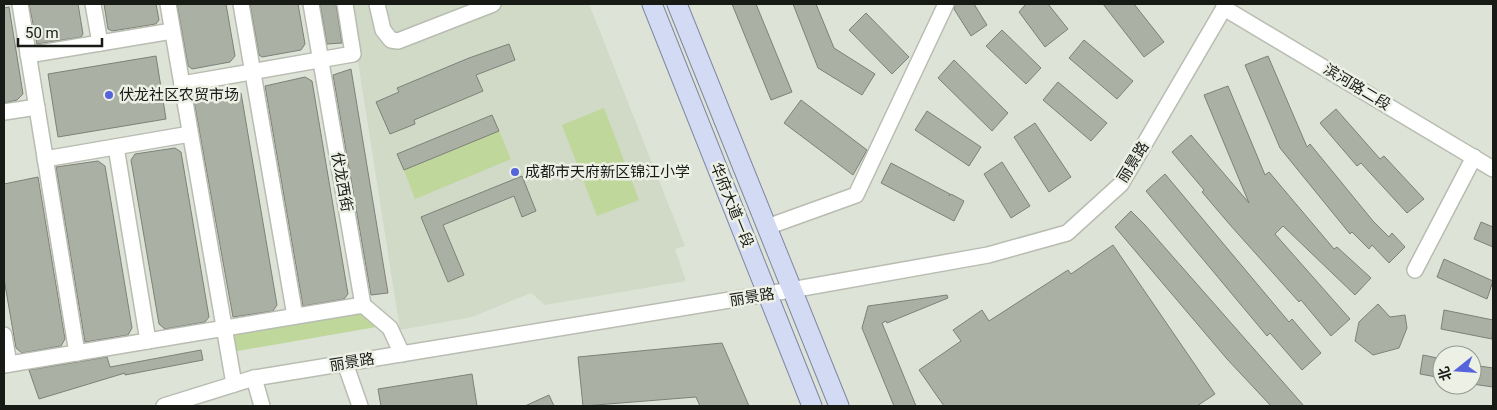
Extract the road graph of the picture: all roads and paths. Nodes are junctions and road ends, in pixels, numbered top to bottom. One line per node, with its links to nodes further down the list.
1 (20, 4): 15 (street)
2 (93, 4): 14 (street)
3 (168, 4): 13 (street)
4 (241, 4): 17 (street)
5 (311, 4): 16 (street, 伏龙西街)
6 (345, 4): 16 (street)
7 (377, 4): 8 (street)
8 (493, 4)
9 (652, 4): 29 (main road, 华府大道一段)
10 (677, 4): 26 (main road)
11 (946, 4): 26 (street)
12 (1224, 6): 23 (street, 滨河路二段); 28 (street, 丽景路)
13 (172, 31): 14 (street); 18 (street)
14 (100, 43): 15 (street)
15 (28, 55): 19 (street)
16 (321, 59): 17 (street); 30 (street, 伏龙西街)
17 (253, 72): 18 (street); 31 (street)
18 (182, 84): 21 (street)
19 (37, 107): 20 (street); 24 (street)
20 (4, 112)
21 (190, 134): 22 (street); 32 (street)
22 (116, 147): 24 (street); 34 (street)
23 (1474, 157): 25 (street, 滨河路二段); 27 (street)
24 (45, 159): 35 (street)
25 (1493, 169)
26 (767, 227): 28 (main road)
27 (1414, 270)
28 (791, 290): 29 (street, 丽景路); 45 (main road)
29 (768, 294): 36 (street, 丽景路); 44 (main road, 华府大道一段)
30 (363, 305): 31 (street); 36 (street)
31 (295, 316): 32 (street)
32 (224, 328): 34 (street); 40 (street)
33 (4, 335): 38 (street)
34 (148, 341): 35 (street)
35 (77, 353): 38 (street)
36 (402, 354): 37 (street, 丽景路)
37 (345, 363): 39 (street, 丽景路); 43 (street)
38 (6, 365)
39 (254, 378): 40 (street, 丽景路); 42 (street)
40 (234, 384): 41 (street, 丽景路)
41 (164, 406)
42 (262, 406)
43 (360, 406)
44 (812, 406)
45 (839, 406)

